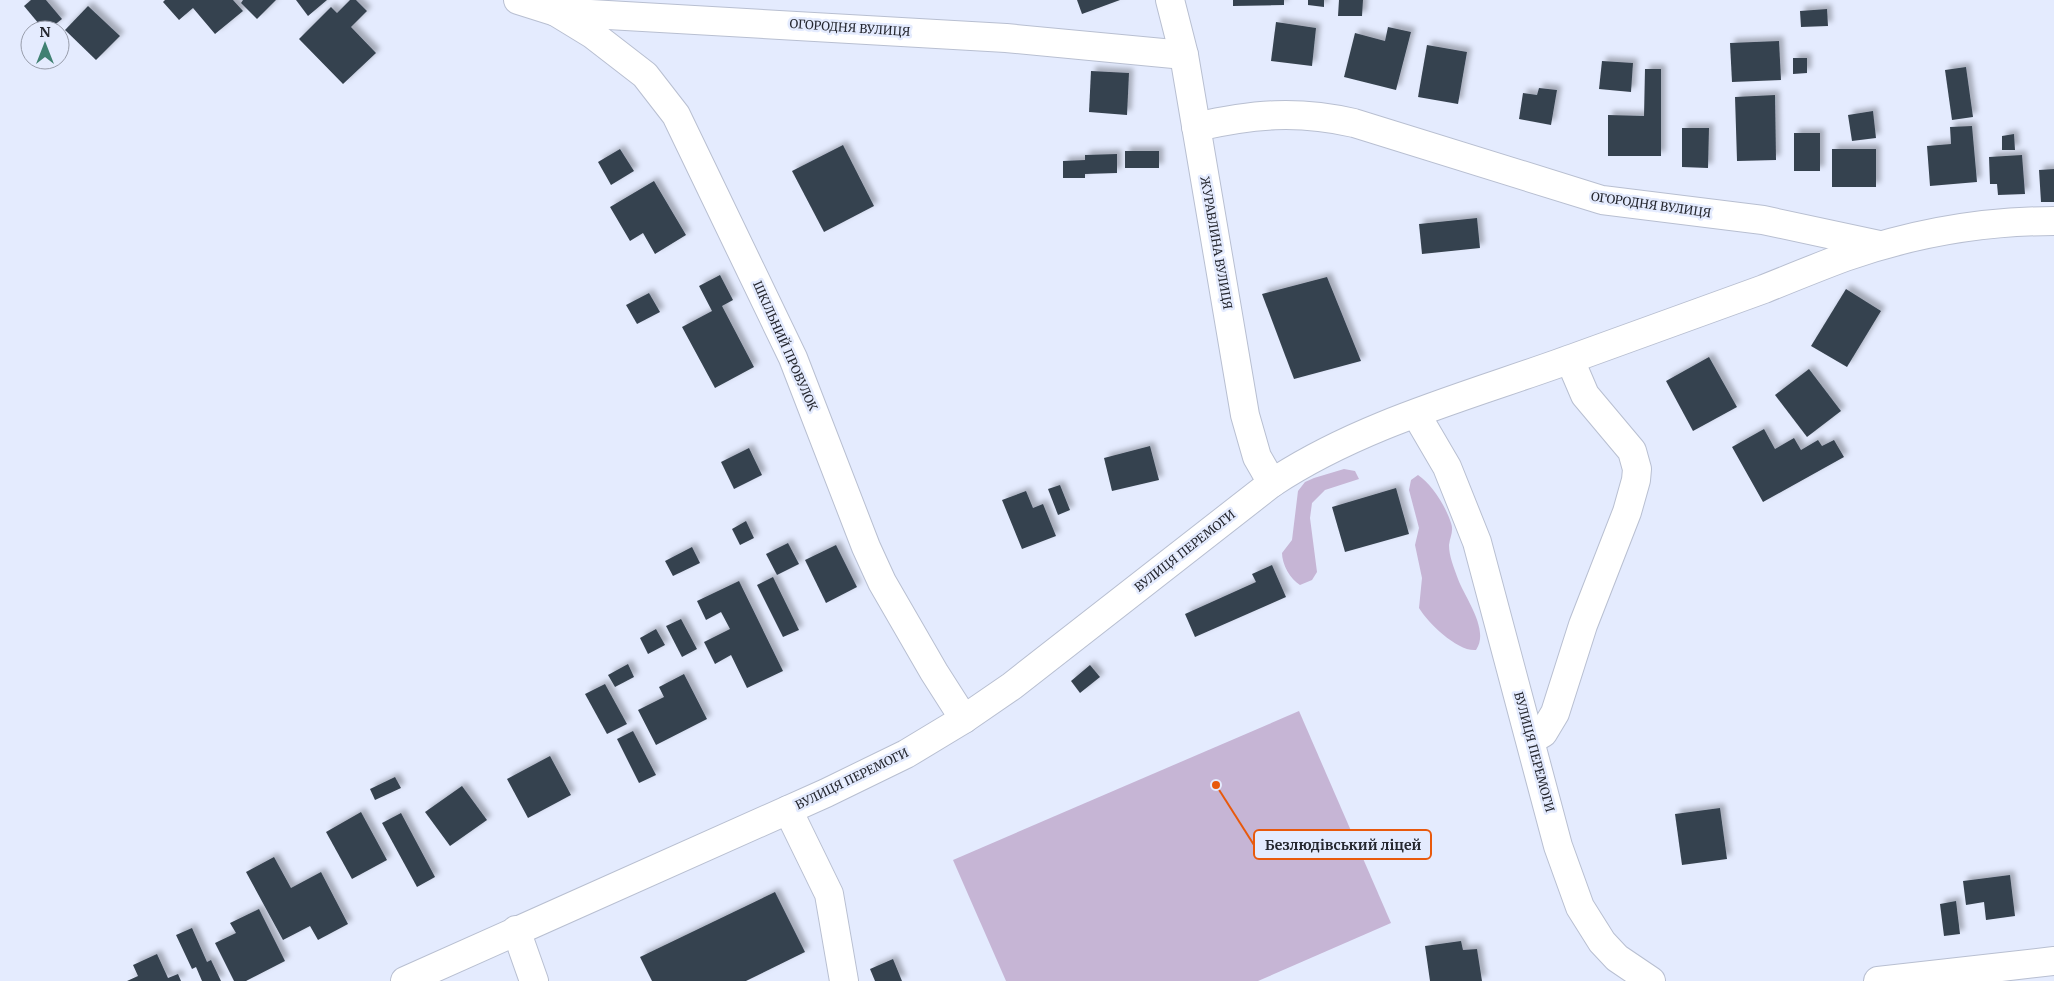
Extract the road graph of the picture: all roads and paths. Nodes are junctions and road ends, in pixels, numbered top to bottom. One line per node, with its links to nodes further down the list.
1 (518, 0): 3 (street, ОГОРОДНЯ ВУЛИЦЯ)
2 (1170, 0): 4 (street, ЖУРАВЛИНА ВУЛИЦЯ)
3 (556, 12): 4 (street, ОГОРОДНЯ ВУЛИЦЯ); 11 (street, ШКІЛЬНИЙ ПРОВУЛОК)
4 (1184, 55): 5 (street, ЖУРАВЛИНА ВУЛИЦЯ)
5 (1196, 127): 7 (street, ОГОРОДНЯ ВУЛИЦЯ); 10 (street, ЖУРАВЛИНА ВУЛИЦЯ)
6 (2054, 221): 7 (street, ОГОРОДНЯ ВУЛИЦЯ)
7 (1882, 246): 8 (street)
8 (1570, 360): 9 (street); 12 (street)
9 (1416, 414): 10 (street, ВУЛИЦЯ ПЕРЕМОГИ); 12 (street, ВУЛИЦЯ ПЕРЕМОГИ)
10 (1272, 483): 11 (street, ВУЛИЦЯ ПЕРЕМОГИ)
11 (964, 719): 13 (street, ВУЛИЦЯ ПЕРЕМОГИ)
12 (1531, 740): 16 (street, ВУЛИЦЯ ПЕРЕМОГИ)
13 (788, 810): 14 (street, ВУЛИЦЯ ПЕРЕМОГИ); 19 (street)
14 (516, 930): 17 (street, ВУЛИЦЯ ПЕРЕМОГИ); 18 (street)
15 (2054, 961): 20 (street)
16 (1636, 978)
17 (405, 981)
18 (534, 981)
19 (844, 981)
20 (1878, 981)

